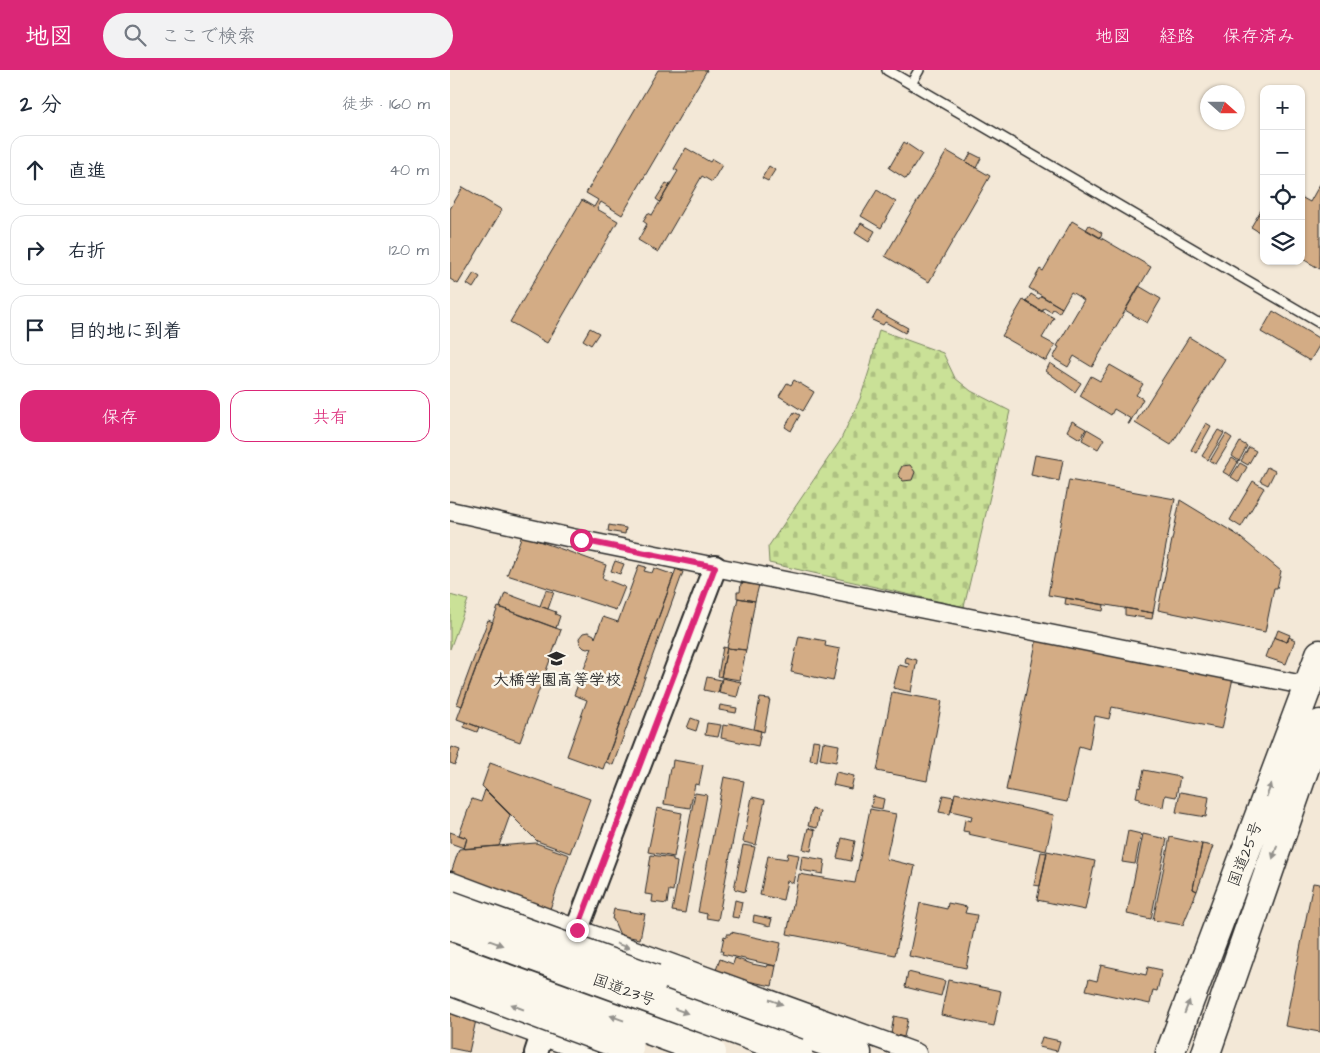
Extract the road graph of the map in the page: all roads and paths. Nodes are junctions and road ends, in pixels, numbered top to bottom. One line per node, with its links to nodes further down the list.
1 (887, 70): 3 (lane)
2 (919, 70): 3 (lane)
3 (911, 84): 4 (lane)
4 (1320, 323)
5 (450, 510): 6 (street)
6 (715, 567): 8 (street); 13 (street)
7 (1320, 654): 8 (highway, 国道25号)
8 (1308, 686): 24 (highway, 国道25号, one-way to 8)
9 (1320, 724): 25 (highway, 国道25号, one-way to 25)
10 (450, 881): 13 (street)
11 (450, 904): 22 (highway, bridge)
12 (450, 926): 21 (highway, 国道23号, one-way to 21, bridge)
13 (577, 930): 17 (street); 23 (street, one-way to 23)
14 (450, 958): 20 (highway, 国道23号, one-way to 14, bridge)
15 (450, 982): 18 (highway, one-way to 15, bridge)
16 (450, 1003): 17 (street)
17 (539, 1045): 19 (street)
18 (635, 1051)
19 (588, 1053)
20 (712, 1053)
21 (798, 1053)
22 (856, 1053)
23 (917, 1053)
24 (1170, 1053)
25 (1206, 1053)

